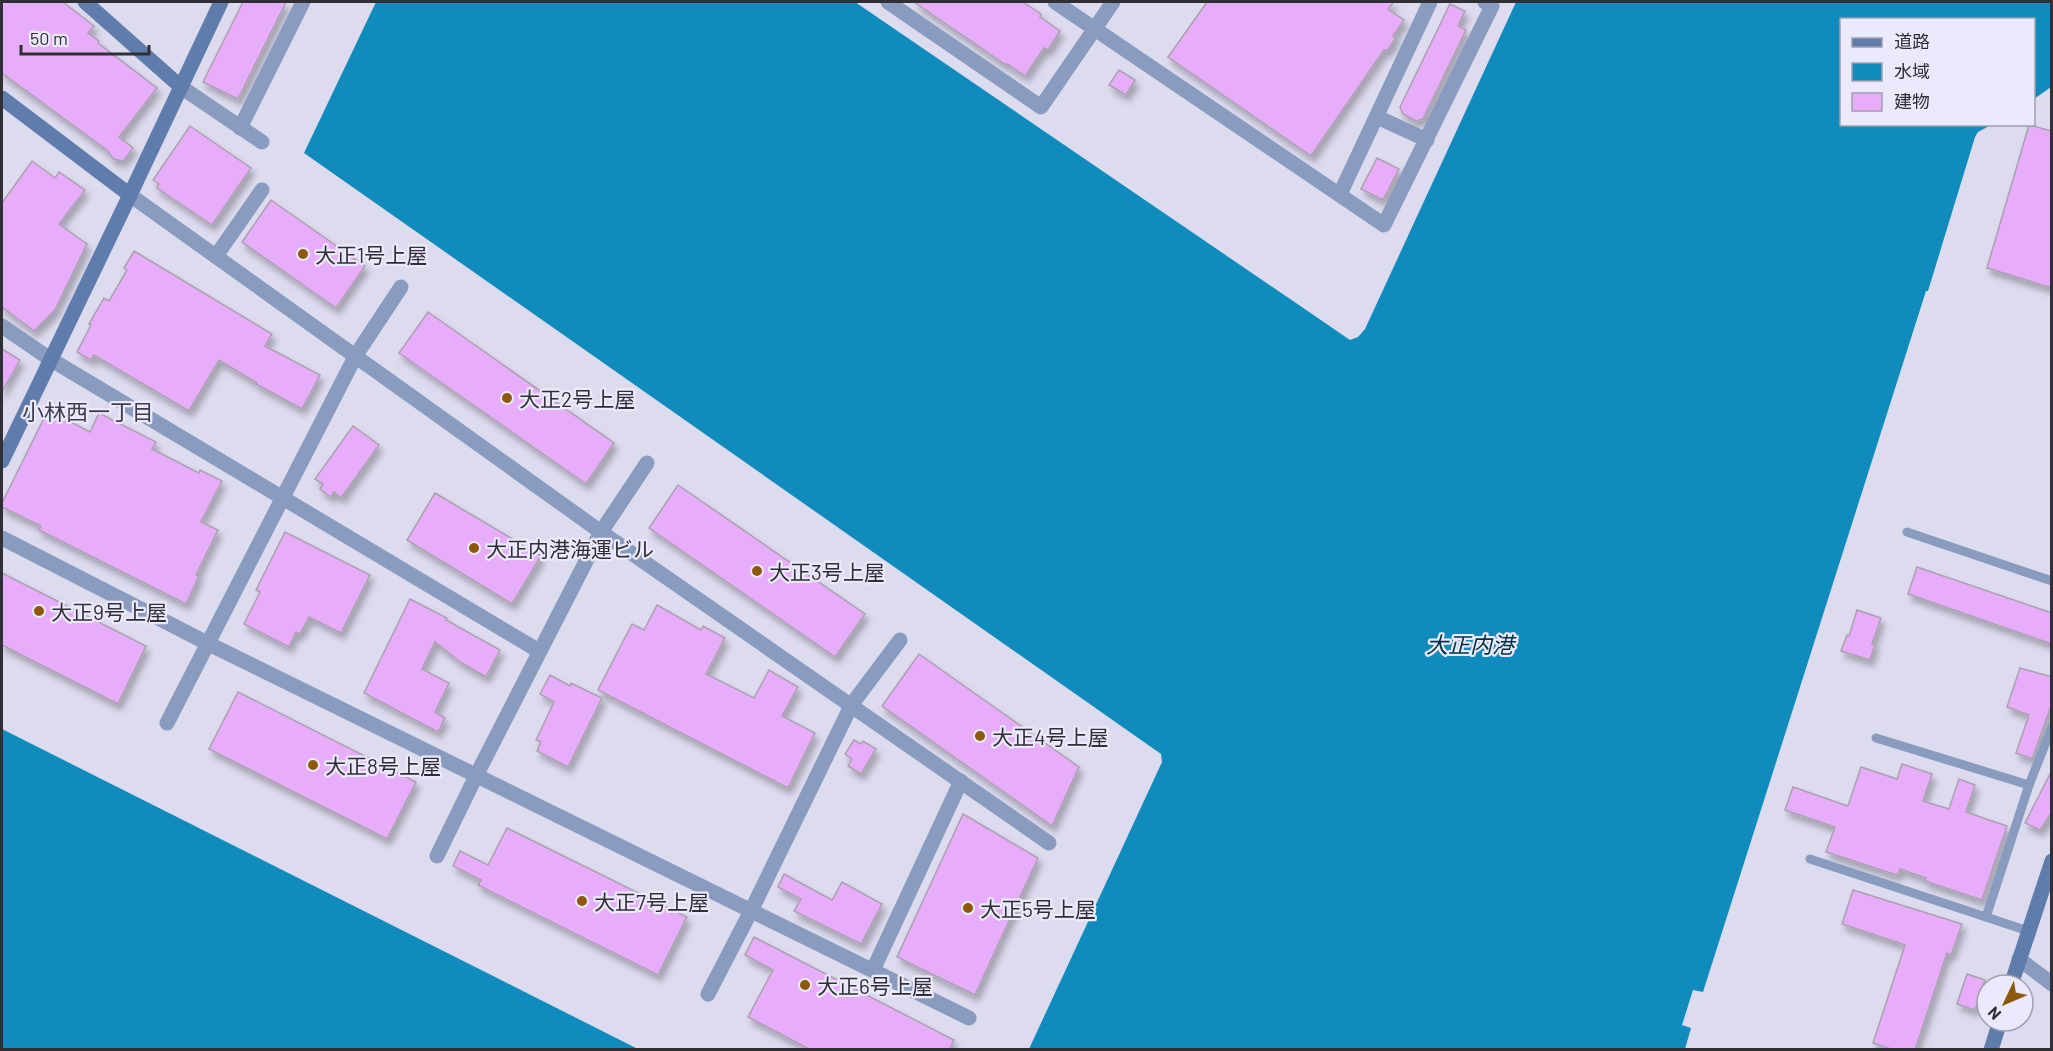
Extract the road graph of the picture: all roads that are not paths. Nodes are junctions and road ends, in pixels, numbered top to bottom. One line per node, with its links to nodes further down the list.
1 (85, 2): 10 (street)
2 (221, 2): 10 (street)
3 (303, 2): 13 (street)
4 (888, 2): 9 (street)
5 (1055, 2): 9 (street)
6 (1113, 2): 9 (street)
7 (1430, 2): 12 (street)
8 (1485, 2): 14 (street)
9 (1095, 28): 17 (street)
10 (182, 87): 13 (street); 18 (street)
11 (2, 98): 18 (street)
12 (1377, 117): 14 (street); 17 (street)
13 (240, 128): 15 (street)
14 (1427, 140): 17 (street)
15 (262, 142)
16 (262, 190): 19 (street)
17 (1340, 194)
18 (130, 195): 19 (street); 23 (street)
19 (216, 256): 22 (street)
20 (401, 288): 22 (street)
21 (2, 326): 23 (street)
22 (356, 355): 26 (street); 27 (street)
23 (50, 359): 24 (street); 26 (street)
24 (2, 461)
25 (647, 463): 27 (street)
26 (282, 496): 32 (street); 33 (street)
27 (601, 532): 33 (street); 34 (street)
28 (1907, 532): 30 (lane)
29 (2, 538): 32 (street)
30 (2052, 581)
31 (900, 640): 34 (street)
32 (207, 643): 35 (street); 38 (street)
33 (539, 651): 38 (street)
34 (852, 704): 39 (street); 45 (street)
35 (166, 723)
36 (2052, 727): 40 (lane)
37 (1876, 738): 40 (lane)
38 (477, 774): 42 (street); 45 (street)
39 (961, 782): 41 (street); 49 (street)
40 (2029, 785): 46 (lane)
41 (1049, 843)
42 (437, 856)
43 (1810, 860): 46 (lane)
44 (2052, 861): 47 (street)
45 (751, 910): 49 (street); 52 (street)
46 (1986, 917): 47 (lane)
47 (2028, 931): 48 (street)
48 (2019, 959): 50 (street); 51 (street)
49 (873, 970): 53 (street)
50 (2015, 973)
51 (2052, 984)
52 (708, 994)
53 (969, 1017)
54 (1996, 1033): 55 (street)
55 (1991, 1050)

